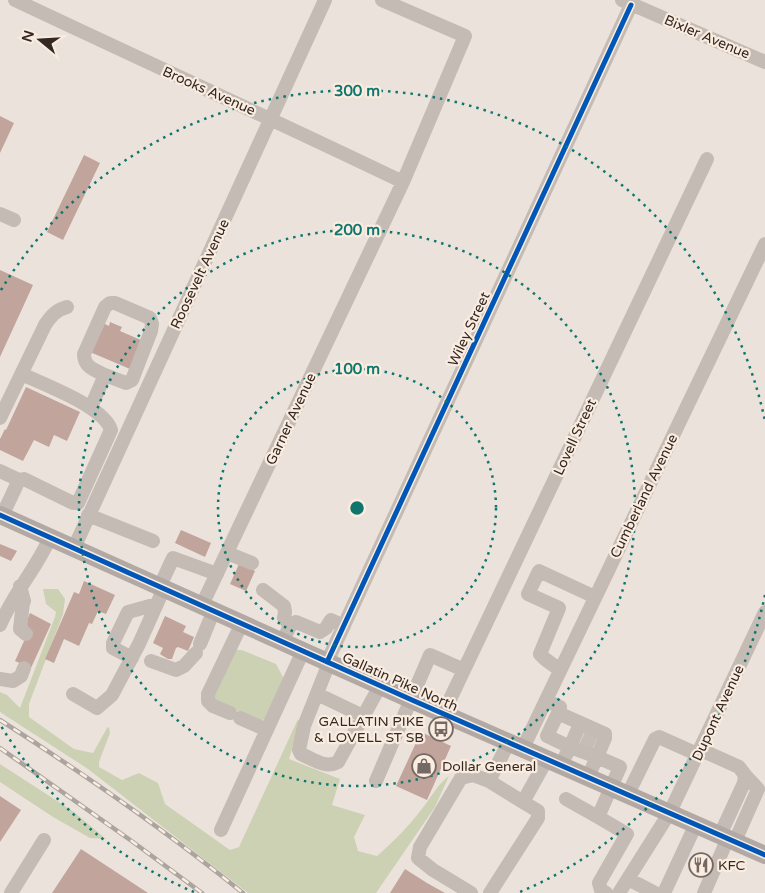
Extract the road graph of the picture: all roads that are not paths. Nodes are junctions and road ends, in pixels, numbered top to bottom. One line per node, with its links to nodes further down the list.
1 (15, 0): 6 (street, Brooks Avenue)
2 (325, 0): 6 (street, Roosevelt Avenue)
3 (382, 0): 8 (street, Garner Avenue)
4 (636, 4): 5 (street, Bixler Avenue); 37 (street, Wiley Street)
5 (765, 62)
6 (272, 119): 8 (street, Brooks Avenue); 19 (street, Roosevelt Avenue)
7 (707, 160): 45 (street, Lovell Street)
8 (403, 182): 24 (street, Garner Avenue)
9 (0, 214): 10 (street)
10 (14, 220)
11 (765, 244): 30 (street, Cumberland Avenue)
12 (67, 307): 13 (street)
13 (22, 374): 15 (street); 16 (street)
14 (105, 375): 14 (street); 15 (street)
15 (91, 407): 18 (street)
16 (0, 418)
17 (0, 470): 18 (street)
18 (19, 480): 20 (street)
19 (88, 515): 22 (street); 23 (street, Roosevelt Avenue)
20 (1, 516): 21 (main road, Gallatin Pike North)
21 (50, 538): 23 (main road, Gallatin Pike North); 27 (street)
22 (153, 541)
23 (74, 548): 28 (main road, Gallatin Pike North)
24 (227, 553): 25 (street); 26 (street, Garner Avenue)
25 (252, 563)
26 (217, 574): 28 (street); 32 (street, Garner Avenue)
27 (20, 586): 35 (street); 38 (street)
28 (162, 587): 31 (street); 32 (main road, Gallatin Pike North)
29 (264, 590): 36 (street)
30 (595, 597): 46 (street, Cumberland Avenue); 46 (street)
31 (157, 604): 41 (street); 41 (street)
32 (208, 608): 34 (main road, Gallatin Pike North); 42 (street, Garner Avenue)
33 (765, 612): 62 (street, Dupont Avenue)
34 (242, 623): 39 (main road, Gallatin Pike North); 56 (street)
35 (0, 625)
36 (290, 626): 37 (street); 39 (street)
37 (344, 626): 43 (street, Wiley Street)
38 (26, 634)
39 (282, 642): 40 (main road, Gallatin Pike North)
40 (303, 651): 43 (main road, Gallatin Pike North); 56 (street)
41 (132, 658): 49 (street)
42 (151, 661)
43 (328, 663): 48 (main road, Gallatin Pike North); 50 (street, Wiley Street)
44 (24, 668): 47 (street)
45 (464, 670): 51 (street); 54 (street, Lovell Street)
46 (560, 670): 52 (street, Cumberland Avenue)
47 (0, 679)
48 (380, 686): 51 (main road, Gallatin Pike North); 55 (street)
49 (73, 694)
50 (317, 694): 55 (street); 55 (street, Wiley Street)
51 (412, 700): 54 (main road, Gallatin Pike North); 65 (street)
52 (546, 700): 53 (street); 57 (street, Cumberland Avenue)
53 (558, 713): 58 (street); 59 (street)
54 (443, 714): 60 (main road, Gallatin Pike North)
55 (363, 716)
56 (267, 730): 74 (street)
57 (532, 730): 58 (street); 60 (street, Cumberland Avenue)
58 (547, 736): 59 (street)
59 (577, 736): 61 (street); 61 (street); 63 (street)
60 (516, 745): 63 (main road, Gallatin Pike North); 66 (street, Cumberland Avenue)
61 (598, 749): 64 (street); 67 (street)
62 (700, 752): 68 (street); 71 (street, Dupont Avenue); 75 (street)
63 (554, 762): 64 (main road, Gallatin Pike North); 70 (street)
64 (588, 777): 67 (main road, Gallatin Pike North)
65 (376, 781)
66 (488, 781): 70 (street); 80 (street)
67 (611, 787): 68 (main road, Gallatin Pike North); 72 (street)
68 (628, 794): 71 (main road, Gallatin Pike North)
69 (566, 800): 72 (street)
70 (523, 802): 81 (street)
71 (670, 812): 73 (main road, Gallatin Pike North); 78 (street, Dupont Avenue)
72 (598, 817): 82 (street)
73 (696, 824): 75 (main road, Gallatin Pike North); 85 (street)
74 (221, 830)
75 (728, 838): 77 (main road, Gallatin Pike North); 86 (street)
76 (44, 840): 79 (street)
77 (765, 854)
78 (628, 879): 83 (street, Dupont Avenue); 84 (street)
79 (10, 893)
80 (471, 893)
81 (490, 893)
82 (606, 893)
83 (619, 893)
84 (655, 893)
85 (664, 893)
86 (704, 893)

